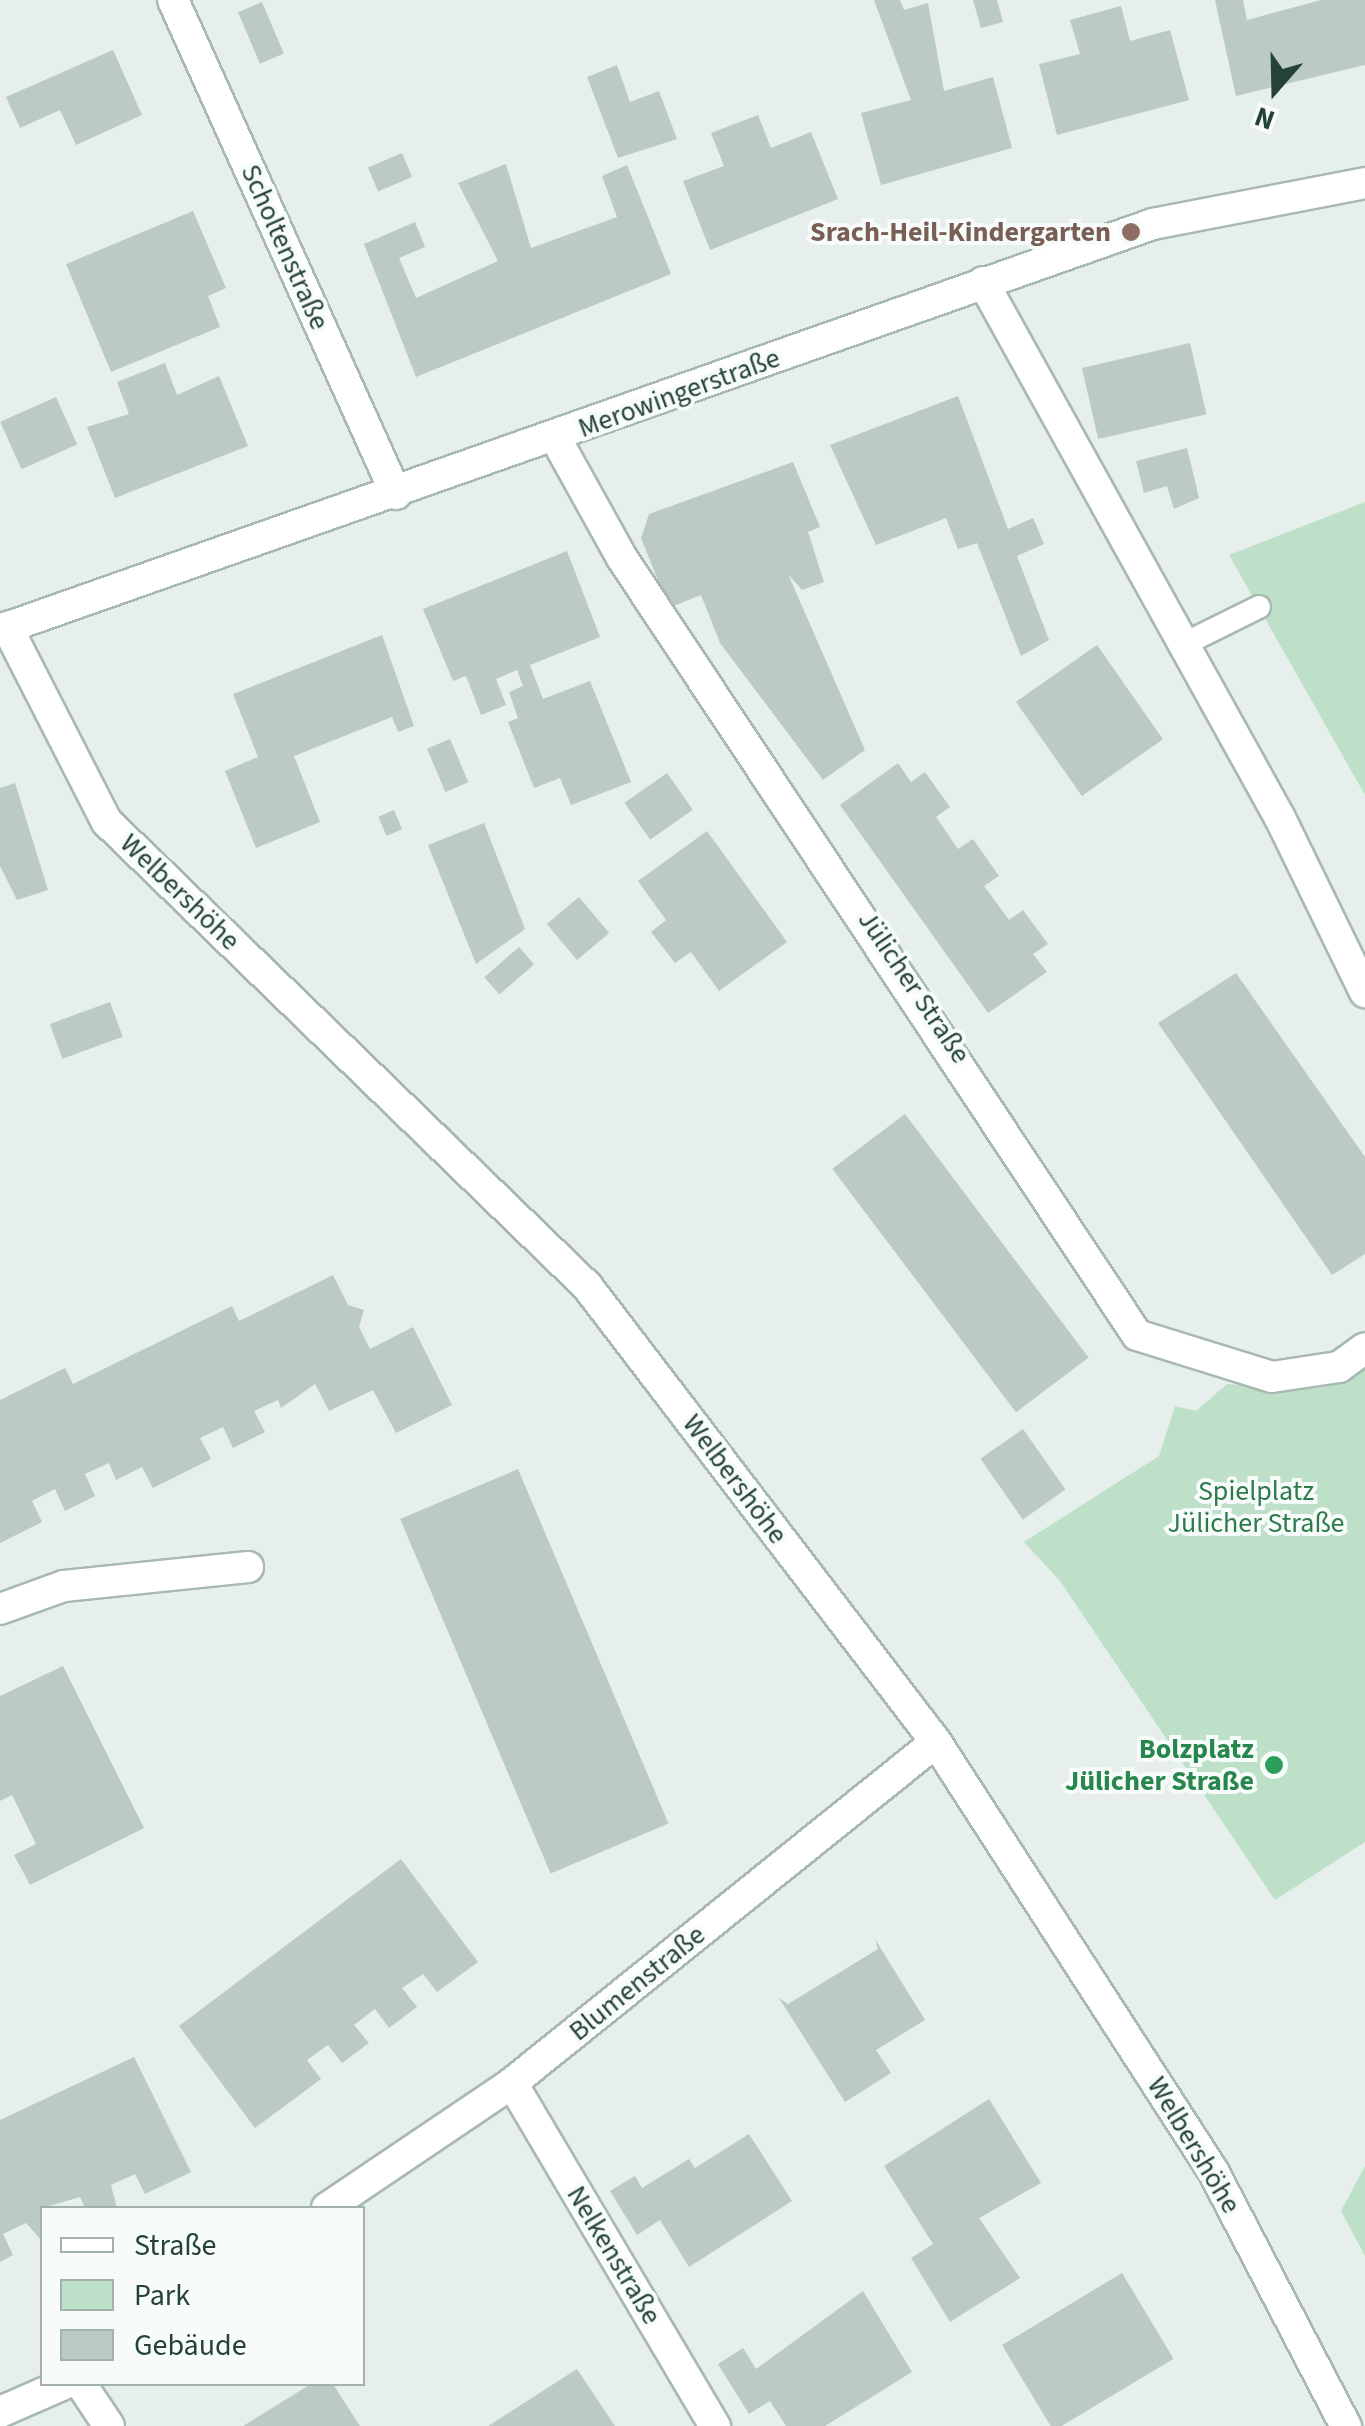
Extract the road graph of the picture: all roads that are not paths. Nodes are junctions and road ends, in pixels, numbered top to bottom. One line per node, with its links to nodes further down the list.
1 (173, 0): 5 (street, Scholtenstraße)
2 (1365, 184): 3 (street, Merowingerstraße)
3 (983, 282): 4 (street, Merowingerstraße); 8 (street)
4 (556, 439): 5 (street, Merowingerstraße); 10 (street, Jülicher Straße)
5 (396, 494): 7 (street, Merowingerstraße)
6 (1259, 607): 8 (lane)
7 (4, 629): 13 (street, Welbershöhe)
8 (1180, 646): 9 (street)
9 (1365, 992)
10 (1365, 1348)
11 (248, 1566): 12 (street)
12 (0, 1609)
13 (936, 1742): 14 (street, Blumenstraße); 21 (street, Welbershöhe)
14 (512, 2083): 15 (street, Blumenstraße); 20 (street, Nelkenstraße)
15 (330, 2206)
16 (59, 2386): 18 (street)
17 (81, 2386): 19 (street)
18 (0, 2412)
19 (109, 2426)
20 (715, 2426)
21 (1346, 2426)

